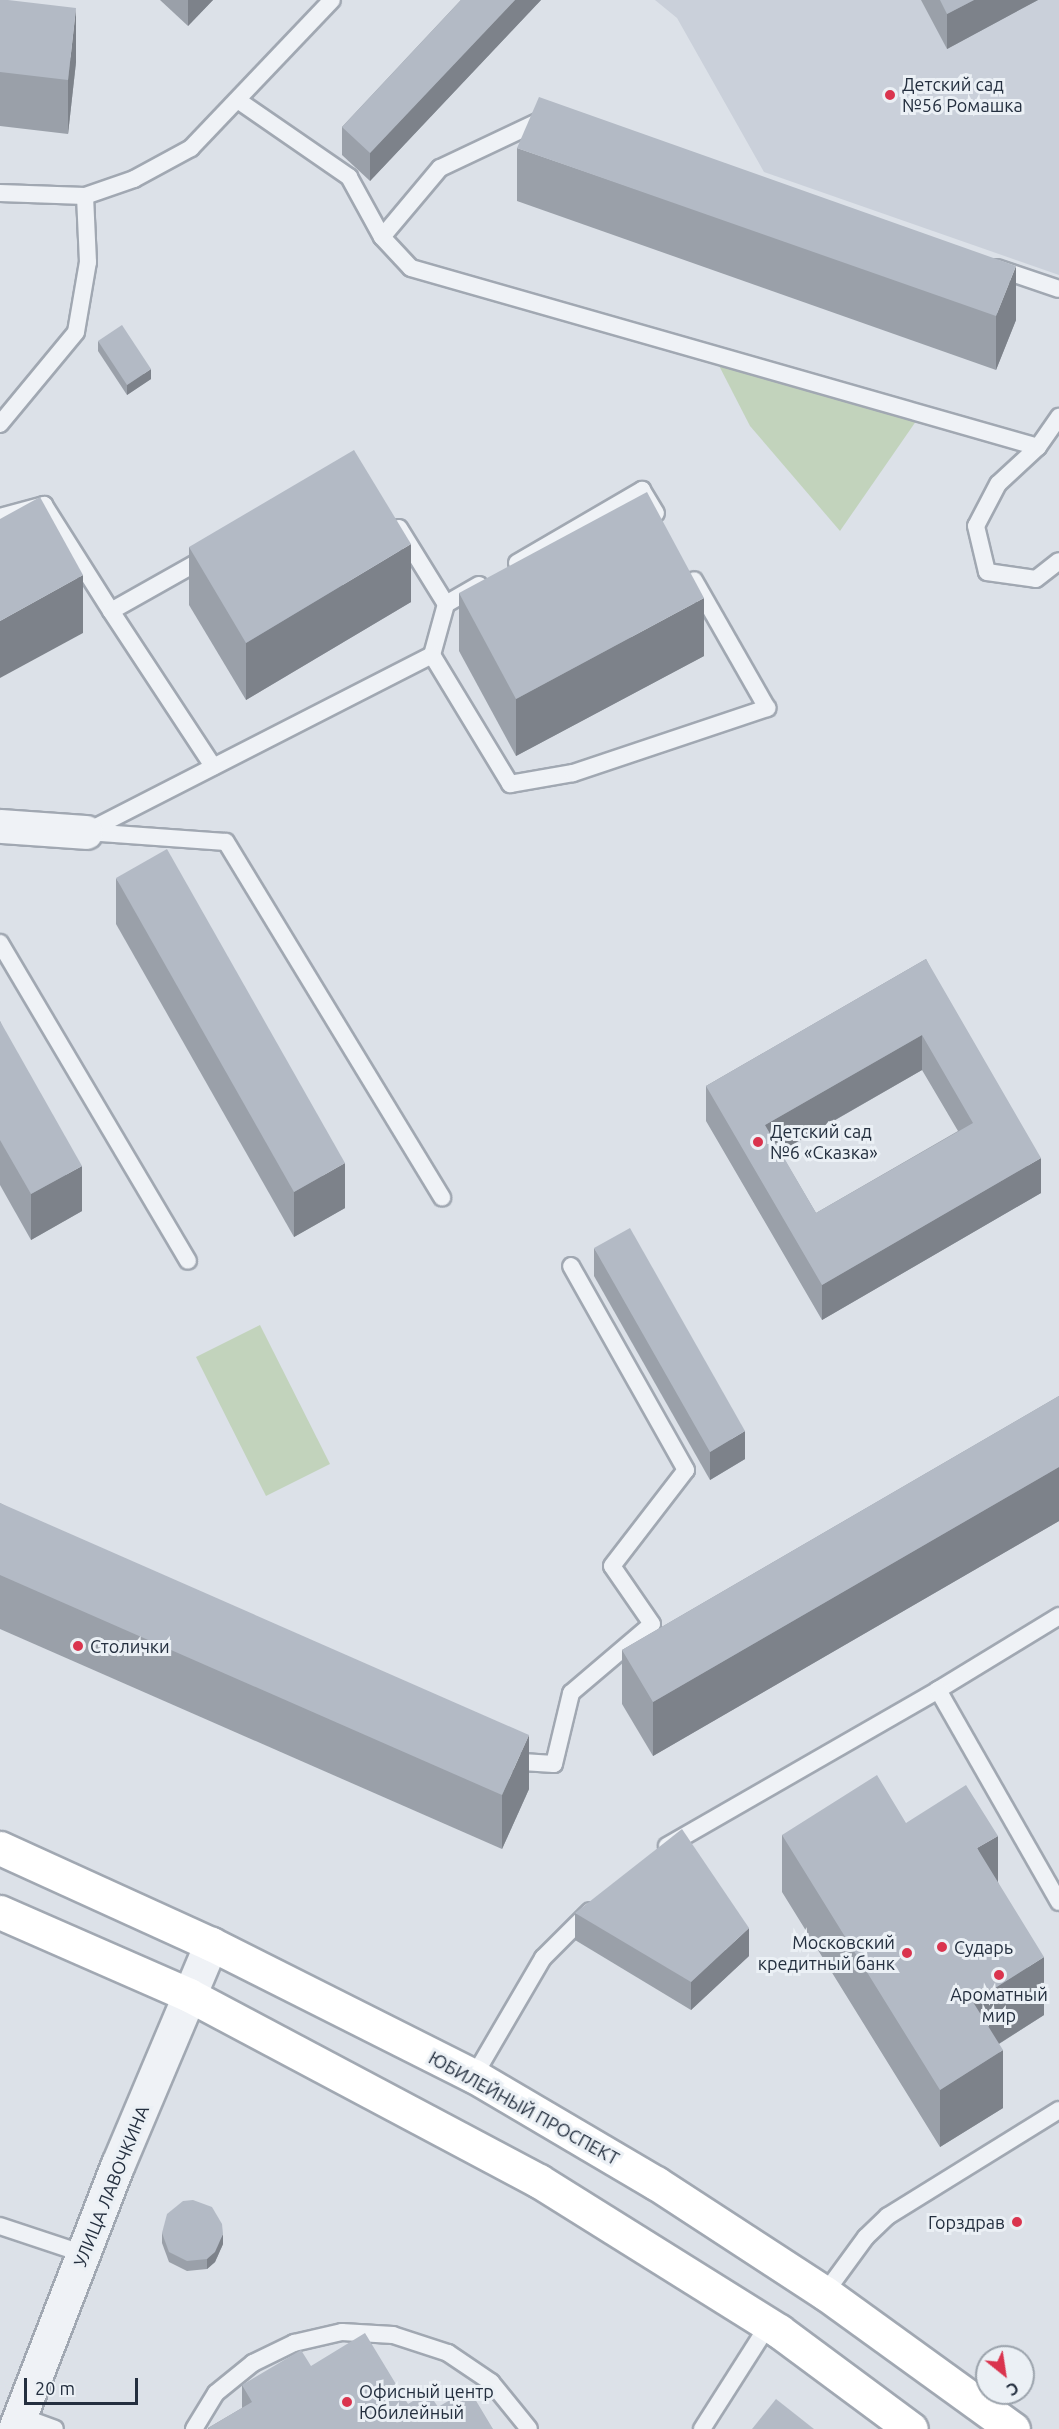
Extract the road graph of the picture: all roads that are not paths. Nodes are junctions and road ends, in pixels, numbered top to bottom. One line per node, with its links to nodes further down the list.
1 (332, 0): 2 (lane)
2 (239, 101): 5 (lane); 6 (lane)
3 (567, 117): 6 (lane)
4 (0, 193): 5 (lane)
5 (85, 196): 10 (lane)
6 (382, 237): 11 (lane)
7 (981, 262): 8 (lane)
8 (1059, 289)
9 (1059, 417): 11 (lane)
10 (0, 424)
11 (1038, 447): 16 (lane)
12 (391, 514): 18 (lane)
13 (0, 517): 19 (lane)
14 (666, 531): 18 (lane)
15 (224, 548): 19 (lane)
16 (1059, 561)
17 (684, 563): 20 (lane)
18 (447, 604): 20 (lane)
19 (111, 611): 21 (lane)
20 (432, 655): 21 (lane)
21 (213, 766): 23 (lane)
22 (0, 826): 23 (street)
23 (86, 832): 25 (lane)
24 (0, 943): 26 (lane)
25 (442, 1197)
26 (188, 1261)
27 (571, 1266): 30 (lane)
28 (1059, 1616): 29 (lane)
29 (938, 1690): 32 (lane); 34 (lane)
30 (491, 1754)
31 (0, 1848): 36 (main road, ЮБИЛЕЙНЫЙ ПРОСПЕКТ)
32 (653, 1857)
33 (599, 1902): 38 (lane)
34 (1059, 1902)
35 (0, 1912): 37 (main road)
36 (211, 1944): 37 (street, УЛИЦА ЛАВОЧКИНА); 38 (main road, ЮБИЛЕЙНЫЙ ПРОСПЕКТ)
37 (189, 1995): 41 (street, УЛИЦА ЛАВОЧКИНА); 43 (main road)
38 (474, 2076): 42 (main road, ЮБИЛЕЙНЫЙ ПРОСПЕКТ)
39 (1059, 2110): 42 (lane)
40 (0, 2226): 41 (lane)
41 (84, 2253): 44 (street, УЛИЦА ЛАВОЧКИНА)
42 (825, 2293): 50 (main road, ЮБИЛЕЙНЫЙ ПРОСПЕКТ)
43 (769, 2325): 48 (lane); 49 (main road)
44 (18, 2422): 45 (lane)
45 (55, 2429)
46 (194, 2429): 47 (lane)
47 (529, 2429)
48 (702, 2429)
49 (911, 2429)
50 (1013, 2429)

